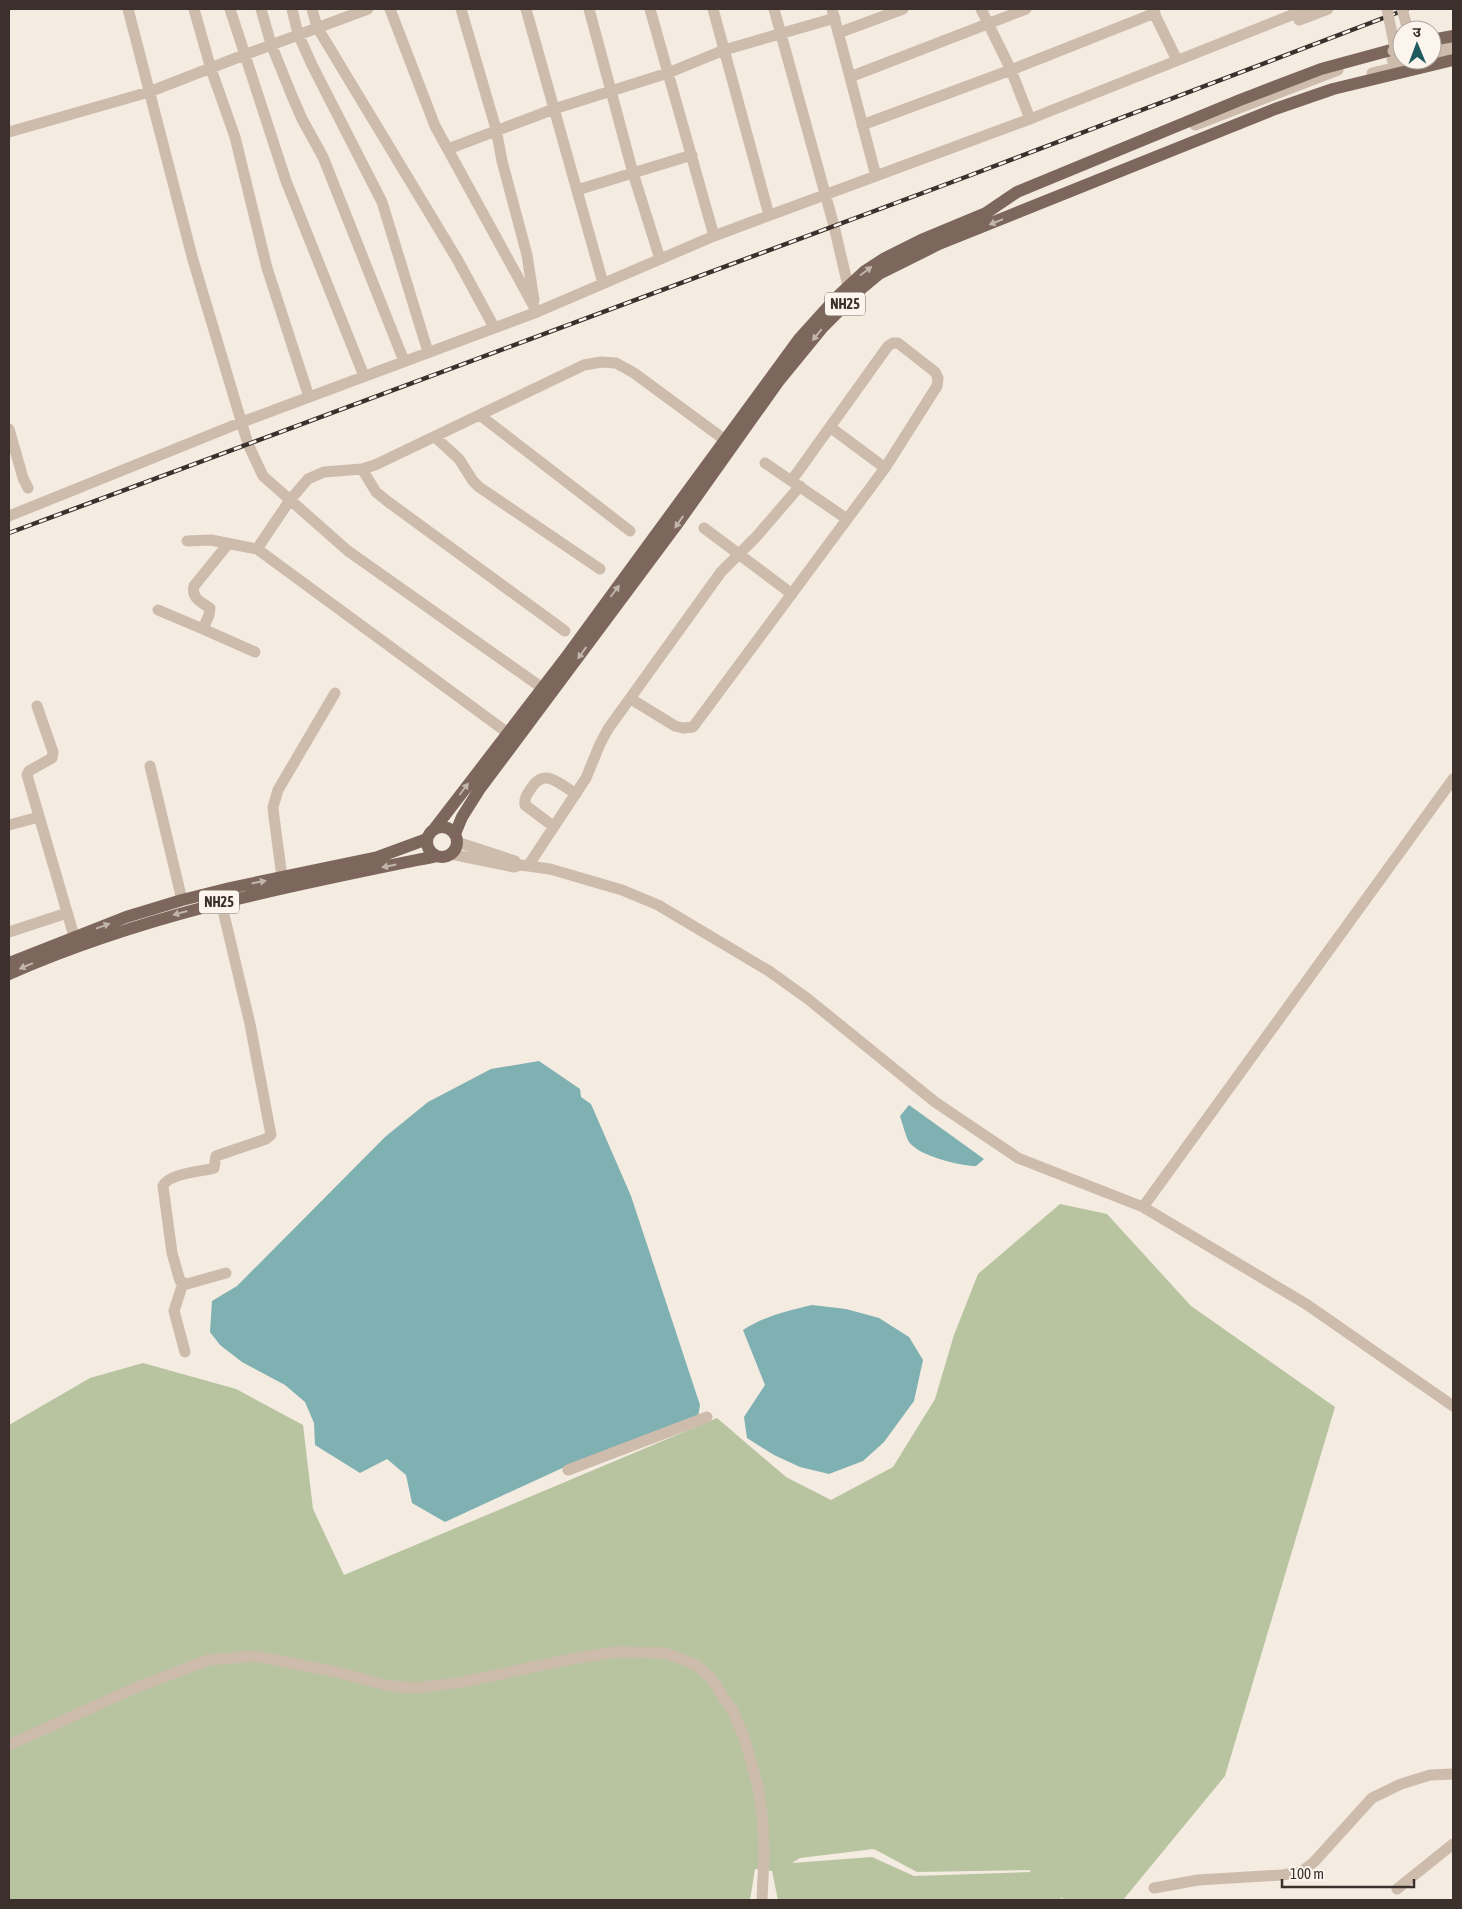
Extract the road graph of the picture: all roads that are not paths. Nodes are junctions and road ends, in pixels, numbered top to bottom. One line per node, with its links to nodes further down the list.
1 (128, 9): 42 (street)
2 (194, 9): 36 (street)
3 (230, 9): 33 (street)
4 (261, 9): 30 (street)
5 (292, 9): 28 (street)
6 (312, 9): 25 (street)
7 (368, 9): 22 (street)
8 (390, 9): 48 (street)
9 (461, 9): 46 (street)
10 (526, 9): 43 (street)
11 (589, 9): 41 (street)
12 (650, 9): 39 (street)
13 (713, 9): 31 (street)
14 (774, 9): 29 (street)
15 (903, 9): 27 (street)
16 (981, 9): 24 (street)
17 (1026, 9): 24 (street)
18 (1307, 9): 34 (street)
19 (1328, 9): 44 (street)
20 (1387, 9): 26 (street, bridge)
21 (1154, 10): 34 (street); 38 (street)
22 (340, 13): 25 (street)
23 (833, 14): 27 (street); 29 (street)
24 (988, 24): 38 (street); 40 (street)
25 (317, 27): 28 (street); 61 (street)
26 (1392, 27)
27 (838, 33): 40 (street)
28 (298, 34): 30 (street); 62 (street)
29 (782, 35): 31 (street); 53 (street)
30 (271, 44): 33 (street); 63 (street)
31 (724, 50): 39 (street); 55 (street)
32 (1392, 51): 59 (main road, NH25, one-way to 32)
33 (244, 54): 36 (street); 64 (street)
34 (1177, 60): 44 (street)
35 (1453, 60): 54 (main road, NH25)
36 (211, 68): 42 (street); 65 (street)
37 (1392, 68): 54 (street)
38 (1011, 70): 44 (street); 45 (street)
39 (668, 73): 41 (street); 49 (street)
40 (850, 78): 45 (street)
41 (611, 91): 43 (street); 50 (street)
42 (149, 92): 47 (street); 67 (street)
43 (554, 109): 46 (street); 52 (street)
44 (1030, 122): 51 (street)
45 (862, 125): 51 (street)
46 (496, 129): 48 (street); 60 (street)
47 (9, 132)
48 (448, 149): 60 (street)
49 (692, 155): 50 (street); 56 (street)
50 (633, 173): 52 (street); 57 (street)
51 (876, 176): 53 (street)
52 (577, 190): 58 (street)
53 (824, 195): 55 (street); 59 (street)
54 (1014, 214): 59 (main road, NH25, one-way to 59)
55 (769, 215): 56 (street)
56 (714, 236): 57 (street)
57 (660, 258): 58 (street)
58 (603, 283): 60 (street)
59 (850, 291): 71 (main road, NH25); 92 (main road, NH25, one-way to 92)
60 (537, 312): 61 (street)
61 (494, 327): 62 (street)
62 (428, 352): 63 (street)
63 (404, 361): 64 (street)
64 (364, 376): 65 (street)
65 (309, 397): 67 (street)
66 (481, 416): 70 (street); 71 (street); 81 (street)
67 (242, 422): 77 (street); 78 (street)
68 (830, 427): 73 (street); 73 (street); 75 (street)
69 (9, 429): 76 (street)
70 (435, 437): 74 (street); 86 (street)
71 (725, 440): 92 (main road, NH25, one-way to 71)
72 (765, 463): 75 (street)
73 (885, 468): 79 (street)
74 (362, 469): 77 (street); 90 (street)
75 (796, 483): 79 (street); 85 (street)
76 (28, 488)
77 (290, 500): 84 (street); 92 (street)
78 (9, 516)
79 (847, 519): 87 (street)
80 (704, 528): 85 (street)
81 (630, 530)
82 (187, 542): 83 (street)
83 (228, 544): 84 (street); 89 (street)
84 (256, 549): 96 (street)
85 (738, 554): 87 (street); 94 (street)
86 (600, 570)
87 (792, 594): 94 (street)
88 (158, 610): 89 (street)
89 (203, 629): 91 (street)
90 (565, 631)
91 (255, 652)
92 (547, 691): 96 (main road, NH25); 104 (main road, NH25)
93 (335, 693): 109 (street)
94 (631, 699): 99 (street)
95 (37, 706): 100 (street)
96 (508, 733): 103 (main road, NH25, one-way to 96)
97 (150, 766): 110 (street)
98 (1453, 779): 117 (street)
99 (576, 794): 102 (street); 102 (street)
100 (39, 817): 101 (street); 112 (street)
101 (9, 825)
102 (553, 826): 108 (street)
103 (434, 828): 104 (main road); 105 (main road, NH25)
104 (456, 838): 106 (main road, NH25); 108 (street)
105 (427, 839): 107 (main road); 109 (main road, NH25)
106 (451, 854): 107 (main road, NH25); 108 (street)
107 (437, 856): 111 (main road, NH25, one-way to 111)
108 (524, 865): 117 (street)
109 (282, 877): 110 (main road, NH25, one-way to 109)
110 (182, 900): 114 (main road, NH25, one-way to 110)
111 (221, 902): 116 (main road, NH25, one-way to 116); 119 (street)
112 (67, 913): 113 (street); 114 (street)
113 (9, 932)
114 (74, 936): 115 (main road, NH25)
115 (9, 963)
116 (9, 974)
117 (1144, 1207): 121 (street)
118 (226, 1273): 119 (street)
119 (183, 1284): 120 (street)
120 (185, 1352)
121 (1453, 1406)
122 (708, 1417): 123 (street)
123 (568, 1470)
124 (9, 1745): 129 (street)
125 (1453, 1774): 127 (street)
126 (1453, 1844): 128 (street)
127 (1154, 1888)
128 (1397, 1889)
129 (762, 1900)

